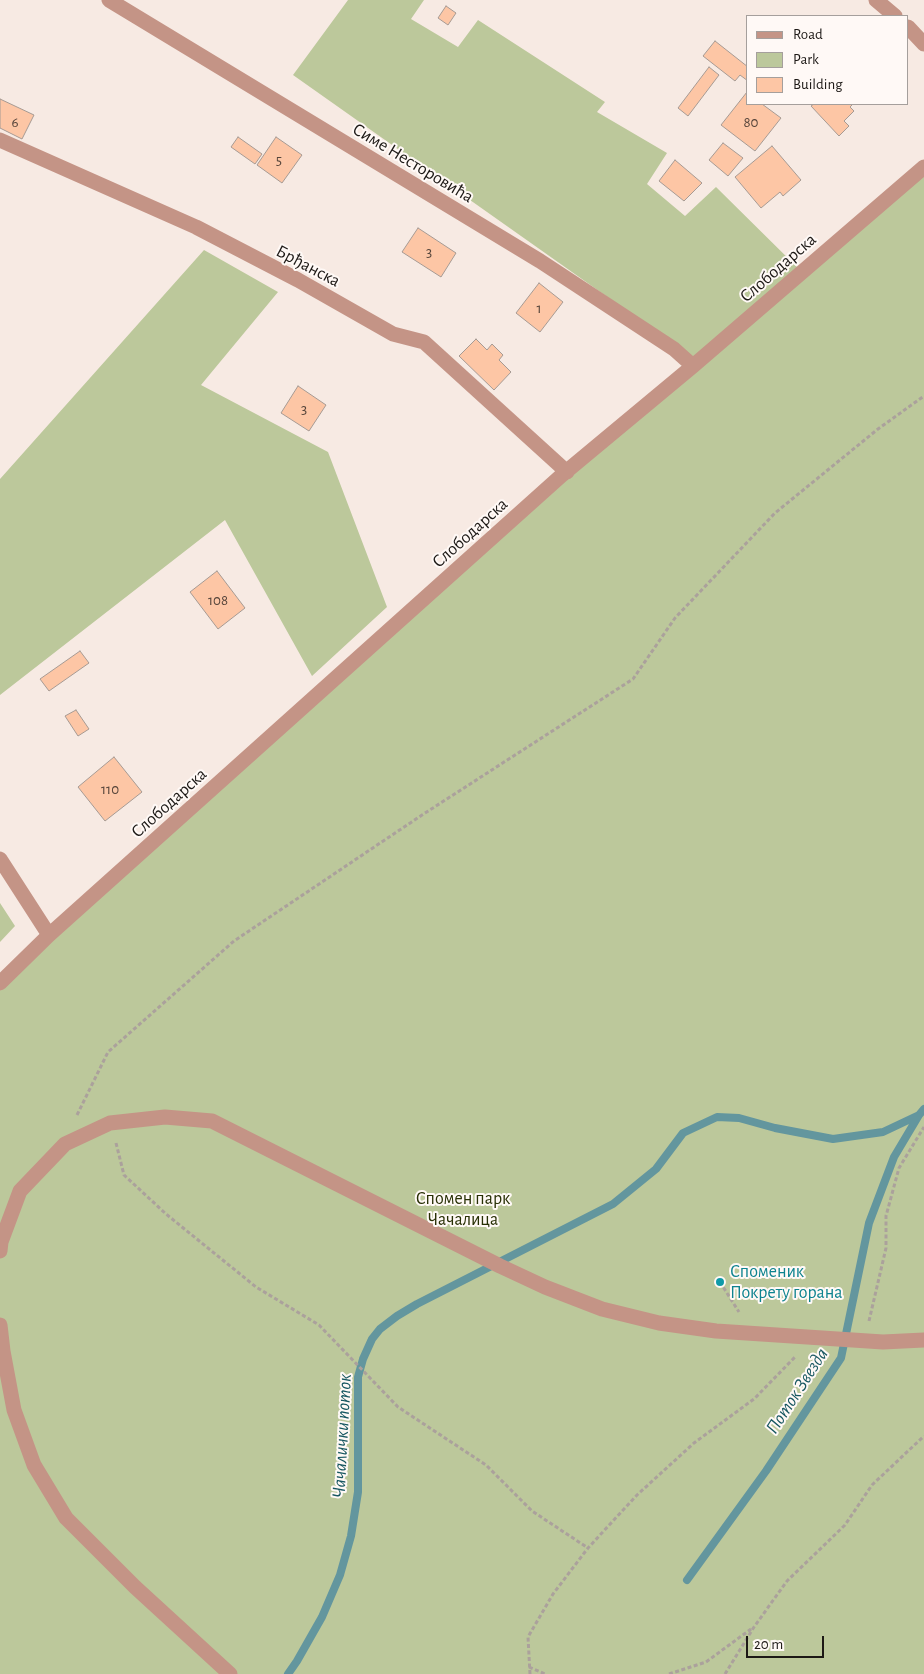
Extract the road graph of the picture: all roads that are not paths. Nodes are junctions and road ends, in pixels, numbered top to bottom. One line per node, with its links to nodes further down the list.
1 (109, 0): 8 (street, Симе Несторовића)
2 (876, 0): 3 (street)
3 (894, 15)
4 (909, 28): 5 (street)
5 (924, 44)
6 (0, 140): 9 (street, Брђанска)
7 (924, 167): 8 (street, Слободарска)
8 (693, 366): 9 (street, Слободарска)
9 (567, 472): 11 (street, Слободарска)
10 (0, 859): 11 (street)
11 (49, 934): 12 (street, Слободарска)
12 (0, 983)
13 (0, 1251): 15 (street)
14 (0, 1325): 16 (street)
15 (924, 1340)
16 (230, 1674)

